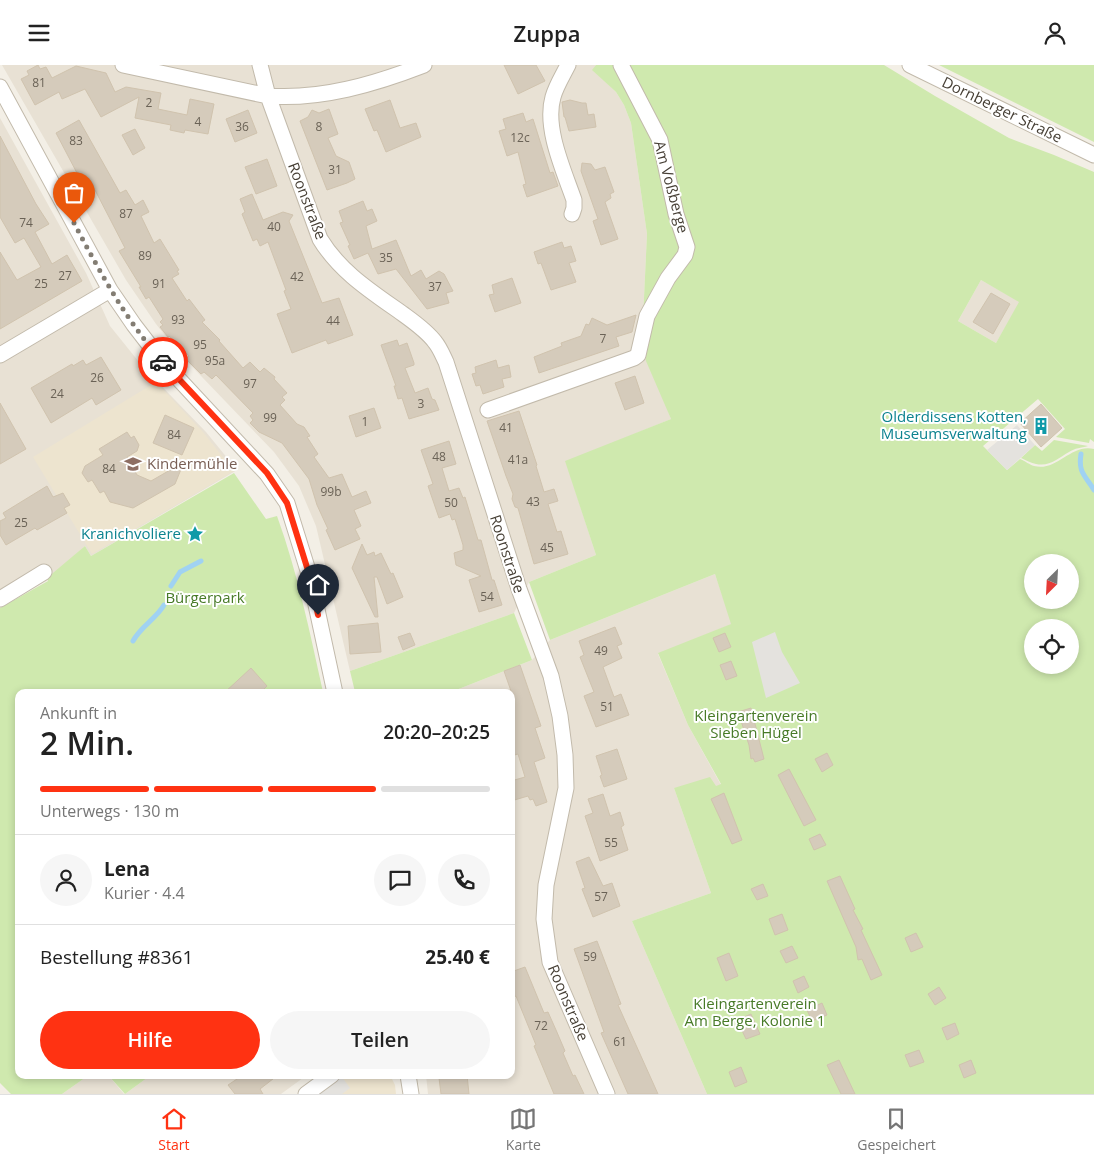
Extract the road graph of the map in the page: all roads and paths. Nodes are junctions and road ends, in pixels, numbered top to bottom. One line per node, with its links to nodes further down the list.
1 (123, 65): 8 (street)
2 (260, 65): 8 (street, Roonstraße)
3 (424, 65): 8 (street)
4 (568, 65): 10 (street)
5 (621, 65): 13 (street, Am Voßberge)
6 (910, 65): 9 (street, Dornberger Straße)
7 (0, 87): 11 (street)
8 (268, 96): 21 (street, Roonstraße)
9 (1094, 155)
10 (572, 215)
11 (110, 290): 12 (street); 16 (street)
12 (0, 355)
13 (488, 410)
14 (44, 572): 15 (street)
15 (0, 599)
16 (335, 689)
17 (327, 1079): 19 (street)
18 (409, 1079): 20 (street)
19 (306, 1094)
20 (411, 1094)
21 (607, 1094)

